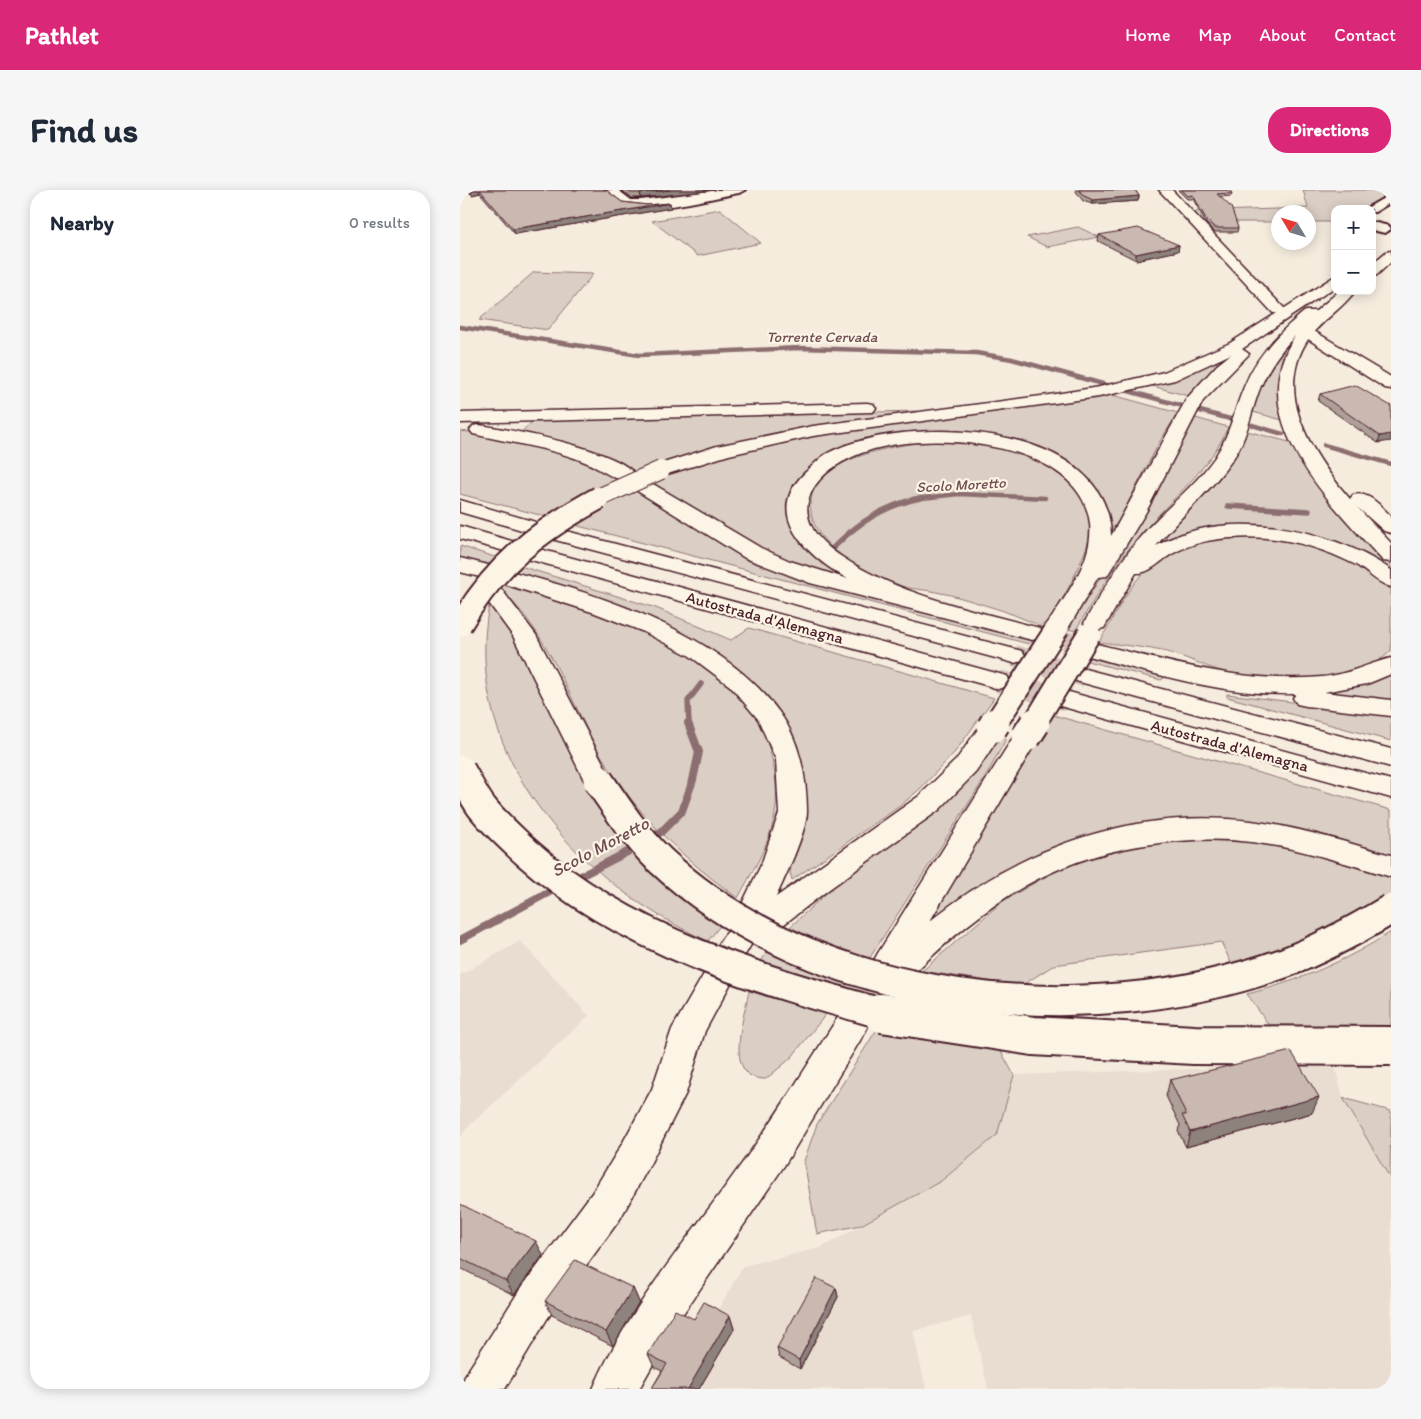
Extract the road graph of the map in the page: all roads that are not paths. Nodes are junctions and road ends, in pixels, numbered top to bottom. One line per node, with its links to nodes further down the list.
1 (611, 190): 2 (street)
2 (739, 190)
3 (1165, 190): 14 (main road)
4 (1391, 197): 5 (street)
5 (1376, 206)
6 (1383, 231): 7 (main road)
7 (1387, 252): 8 (main road); 9 (main road)
8 (1376, 262)
9 (1376, 267)
10 (1331, 283): 17 (main road)
11 (1331, 283): 34 (main road)
12 (1335, 295): 36 (main road)
13 (1344, 295): 20 (main road)
14 (1278, 310)
15 (1314, 336): 16 (main road)
16 (1391, 384)
17 (1013, 405): 18 (main road); 33 (main road, bridge)
18 (460, 418)
19 (460, 427): 32 (main road)
20 (1308, 449): 23 (main road); 28 (main road)
21 (460, 506): 22 (main road)
22 (532, 527)
23 (1391, 527)
24 (460, 532): 26 (main road)
25 (554, 534): 37 (main road, Autostrada d'Alemagna)
26 (508, 546)
27 (532, 553): 41 (main road, Autostrada d'Alemagna)
28 (1391, 556)
29 (460, 564): 30 (main road)
30 (484, 580): 34 (main road, bridge); 48 (main road, bridge)
31 (1391, 580): 36 (main road)
32 (917, 602): 34 (main road); 35 (main road)
33 (460, 625)
34 (1058, 626)
35 (1032, 633)
36 (1094, 636): 40 (main road); 47 (main road, bridge)
37 (1014, 656)
38 (1391, 665): 40 (main road)
39 (1085, 676): 44 (main road, Autostrada d'Alemagna)
40 (1213, 680): 43 (main road)
41 (998, 681)
42 (1069, 700): 46 (main road, Autostrada d'Alemagna)
43 (1391, 708)
44 (1391, 758)
45 (460, 770): 51 (main road, bridge)
46 (1391, 789)
47 (1391, 866)
48 (1391, 908)
49 (733, 951): 52 (main road)
50 (852, 1024): 53 (main road)
51 (1391, 1046)
52 (481, 1389)
53 (615, 1389)

